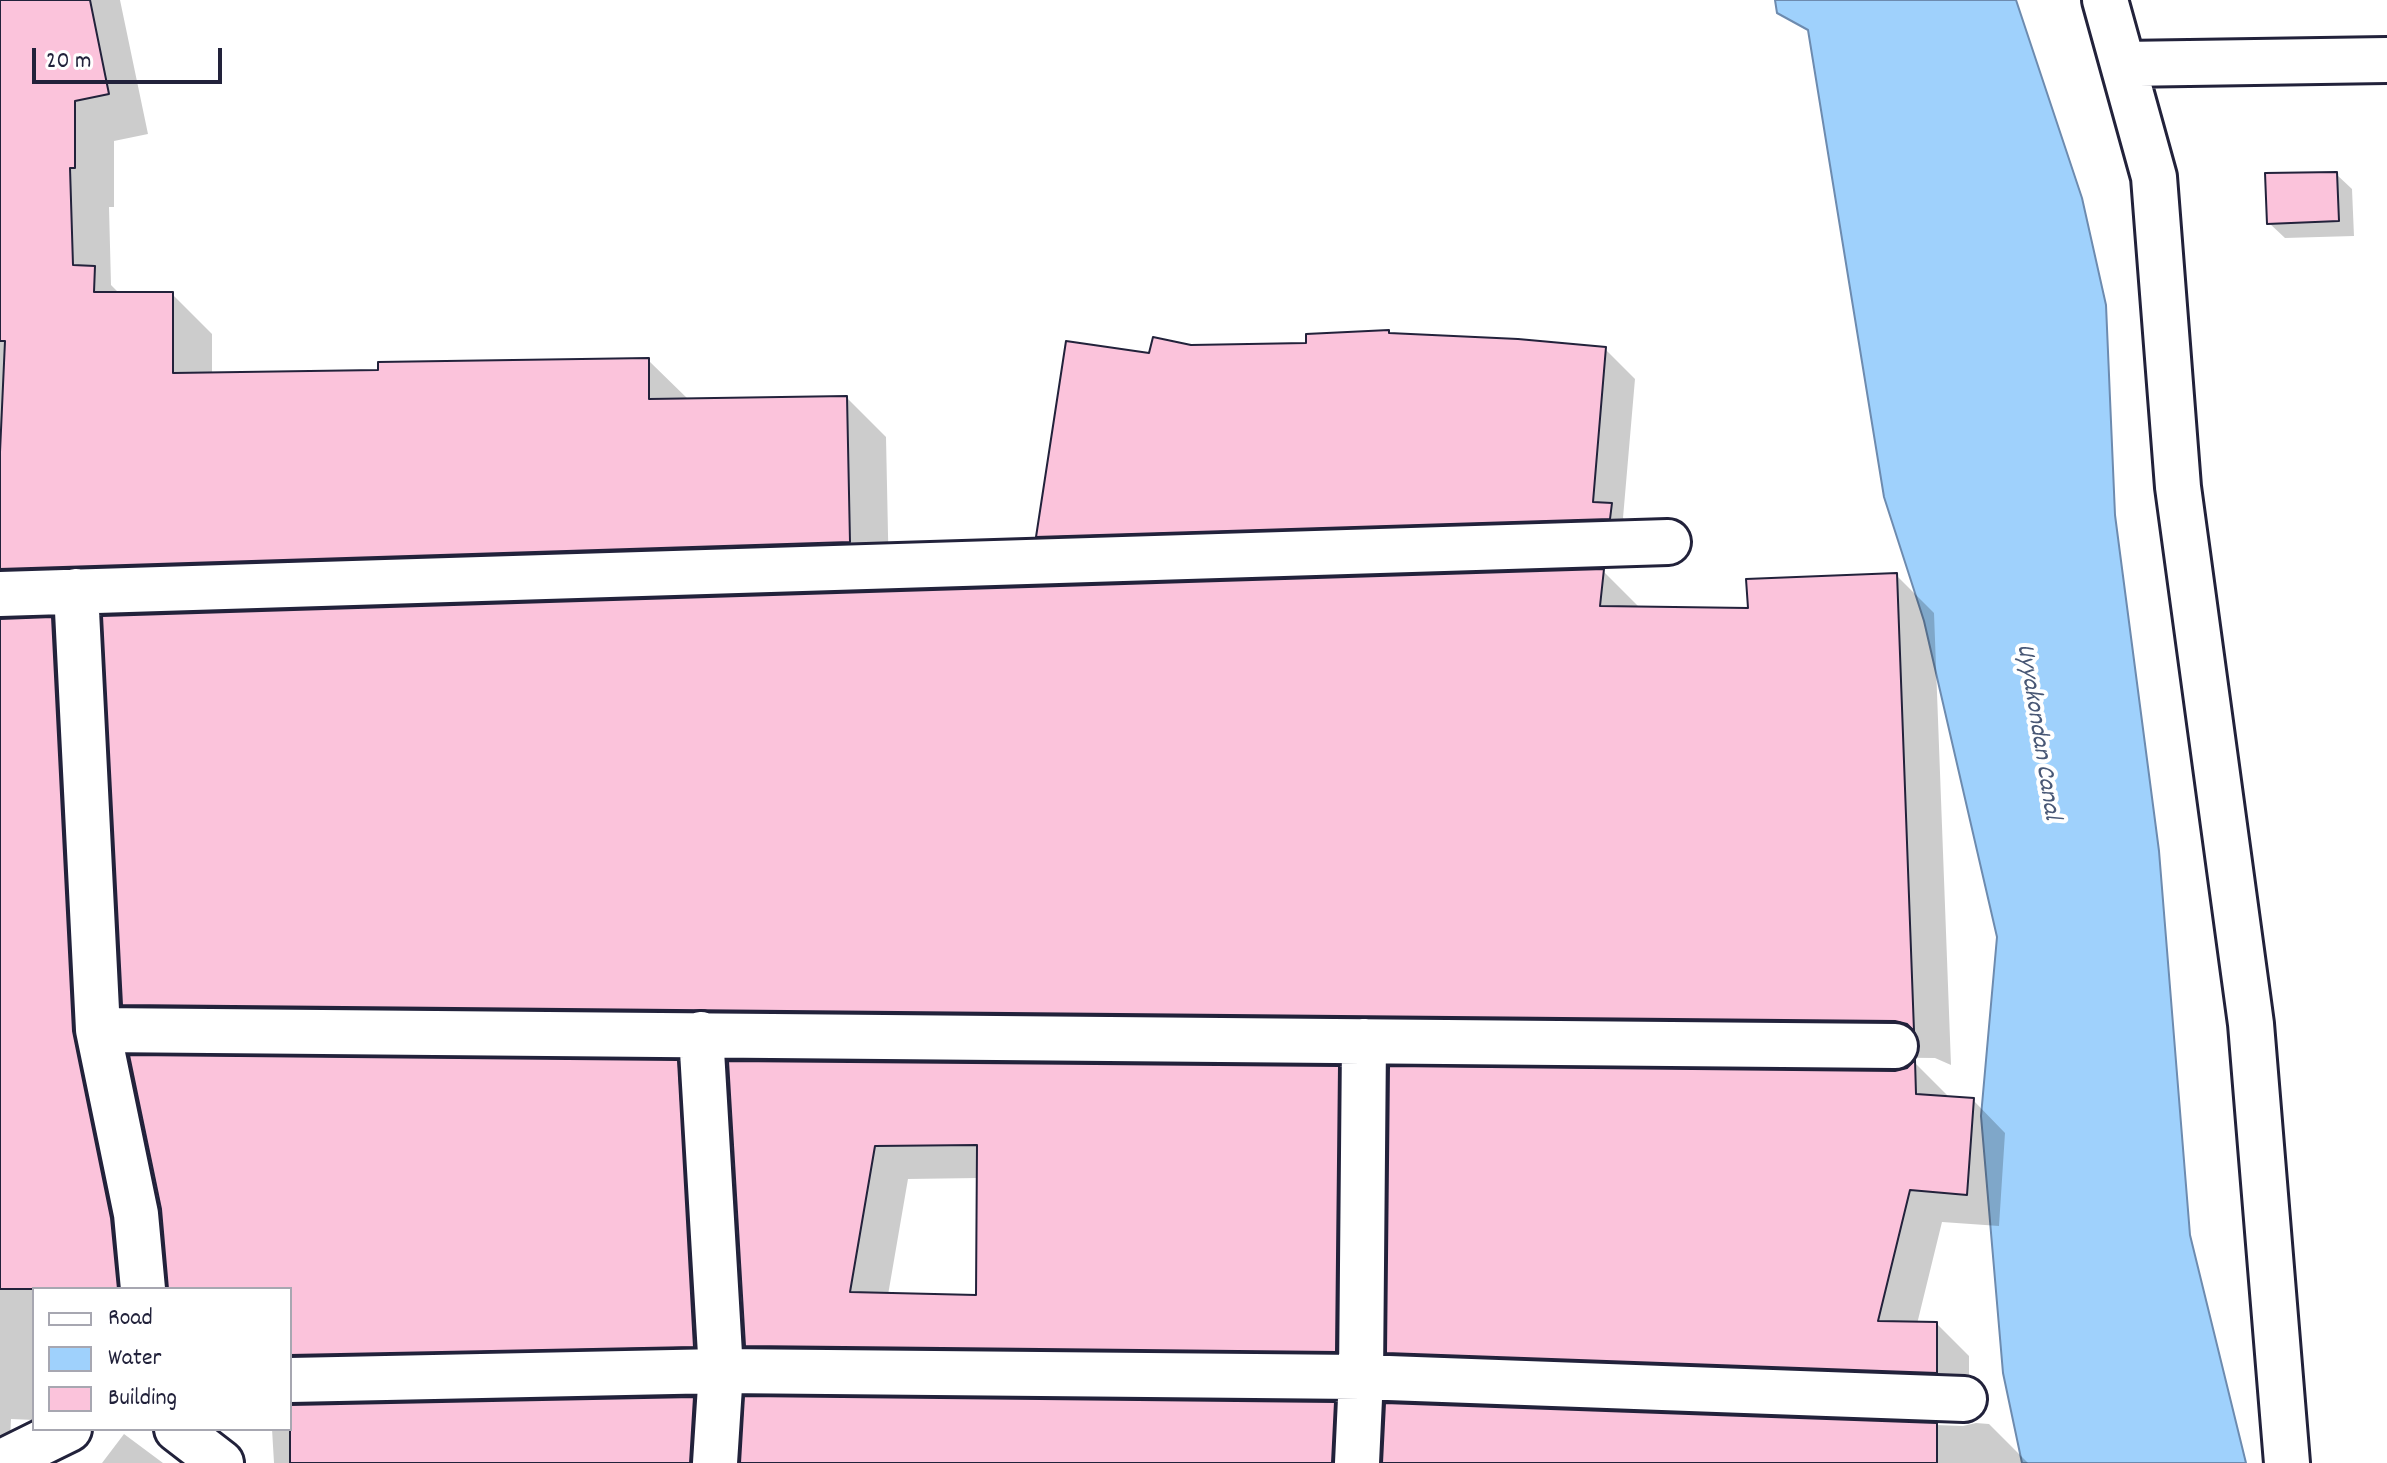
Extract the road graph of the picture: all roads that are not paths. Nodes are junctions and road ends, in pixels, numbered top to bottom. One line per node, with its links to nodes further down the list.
1 (2105, 0): 3 (street)
2 (2387, 60): 3 (street)
3 (2123, 64): 22 (street)
4 (1668, 542): 5 (street)
5 (76, 591): 6 (street); 7 (street)
6 (0, 594)
7 (98, 1030): 8 (street); 11 (street)
8 (701, 1034): 9 (street); 12 (street)
9 (1364, 1041): 10 (street); 13 (street)
10 (1895, 1046)
11 (143, 1287)
12 (721, 1371): 13 (street); 14 (street); 20 (street)
13 (1361, 1377): 15 (street); 21 (street)
14 (292, 1380)
15 (1964, 1399)
16 (65, 1431): 18 (street)
17 (180, 1431): 19 (street)
18 (0, 1463)
19 (221, 1463)
20 (715, 1463)
21 (1357, 1463)
22 (2287, 1463)

